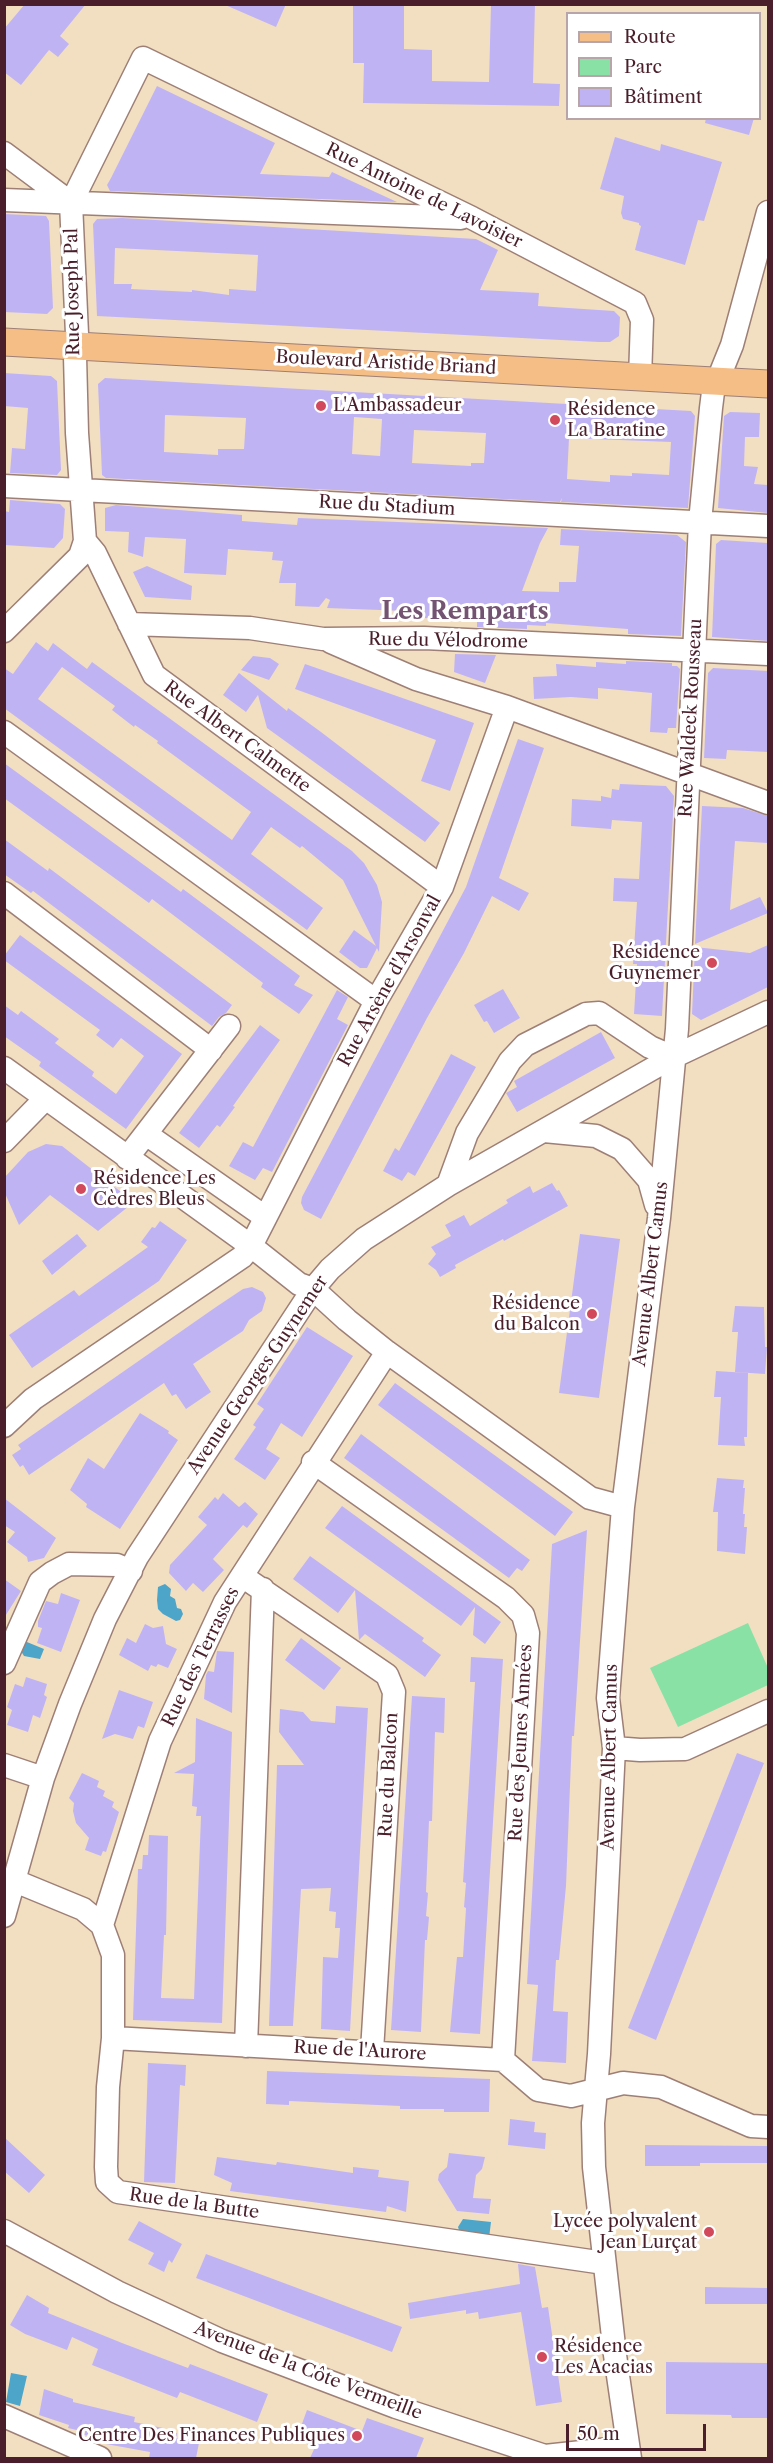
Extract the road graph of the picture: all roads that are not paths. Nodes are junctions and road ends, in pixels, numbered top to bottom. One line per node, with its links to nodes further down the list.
1 (143, 58): 4 (street, Rue Joseph Pal); 6 (street, Rue Antoine de Lavoisier)
2 (4, 153): 4 (street)
3 (4, 200): 4 (street)
4 (70, 203): 6 (street); 9 (street, Rue Joseph Pal)
5 (768, 212): 7 (street, Rue Waldeck Rousseau)
6 (472, 218): 10 (street, Rue Antoine de Lavoisier)
7 (765, 235): 11 (street, Rue Waldeck Rousseau)
8 (4, 342): 9 (main road, Boulevard Aristide Briand)
9 (76, 346): 10 (main road, Boulevard Aristide Briand); 14 (street, Rue Joseph Pal)
10 (640, 378): 11 (main road, Boulevard Aristide Briand)
11 (719, 382): 12 (main road, Boulevard Aristide Briand); 15 (street, Rue Waldeck Rousseau)
12 (768, 384)
13 (4, 486): 14 (street, Rue du Stadium)
14 (82, 490): 15 (street, Rue du Stadium); 17 (street, Rue Joseph Pal)
15 (700, 522): 16 (street, Rue du Stadium); 21 (street, Rue Waldeck Rousseau)
16 (768, 526)
17 (85, 541): 18 (street); 19 (street, Rue Albert Calmette)
18 (10, 621)
19 (129, 624): 20 (street, Rue du Vélodrome); 29 (street, Rue Albert Calmette)
20 (323, 639): 21 (street, Rue du Vélodrome); 23 (street)
21 (694, 649): 22 (street, Rue du Vélodrome); 25 (street, Rue Waldeck Rousseau)
22 (768, 654)
23 (507, 707): 25 (street); 29 (street, Rue Arsène d'Arsonval)
24 (4, 732): 31 (street)
25 (687, 774): 27 (street); 35 (street, Rue Waldeck Rousseau)
26 (768, 789): 27 (street)
27 (733, 790): 28 (street)
28 (768, 803)
29 (442, 887): 31 (street, Rue Arsène d'Arsonval)
30 (4, 893): 34 (street)
31 (375, 1001): 43 (street, Rue Arsène d'Arsonval)
32 (768, 1012): 35 (street, Avenue Georges Guynemer)
33 (229, 1026): 34 (street)
34 (211, 1050): 39 (street)
35 (674, 1057): 38 (street, Avenue Georges Guynemer); 42 (street); 44 (street, Avenue Albert Camus)
36 (4, 1068): 37 (street)
37 (46, 1098): 40 (street); 41 (street)
38 (544, 1131): 42 (street, Avenue Georges Guynemer); 44 (street)
39 (146, 1134): 41 (street); 43 (street)
40 (4, 1141)
41 (127, 1158): 45 (street)
42 (448, 1185): 46 (street, Avenue Georges Guynemer)
43 (265, 1217): 45 (street, Rue Arsène d'Arsonval)
44 (659, 1218): 50 (street, Avenue Albert Camus)
45 (251, 1246): 46 (street); 48 (street)
46 (314, 1289): 47 (street); 51 (street, Avenue Georges Guynemer)
47 (387, 1352): 49 (street, Rue des Terrasses); 50 (street)
48 (4, 1426)
49 (313, 1462): 52 (street, Rue des Terrasses); 65 (street, Rue des Jeunes Années)
50 (623, 1507): 56 (street, Avenue Albert Camus)
51 (131, 1571): 54 (street); 58 (street, Avenue Georges Guynemer)
52 (242, 1576): 53 (street, Rue du Balcon); 61 (street, Rue des Terrasses)
53 (263, 1589): 63 (street); 64 (street, Rue du Balcon)
54 (4, 1663)
55 (768, 1711): 56 (street)
56 (614, 1748): 66 (street, Avenue Albert Camus)
57 (4, 1765): 58 (street)
58 (43, 1778): 59 (street, Avenue Georges Guynemer)
59 (15, 1881): 60 (street, Avenue Georges Guynemer); 61 (street)
60 (4, 1916)
61 (102, 1925): 62 (street, Rue de la Butte)
62 (113, 2038): 63 (street, Rue de l'Aurore); 69 (street, Rue de la Butte)
63 (246, 2046): 64 (street, Rue de l'Aurore)
64 (372, 2051): 65 (street, Rue de l'Aurore)
65 (502, 2060): 66 (street)
66 (595, 2089): 67 (street); 69 (street, Avenue Albert Camus)
67 (768, 2127)
68 (4, 2231): 72 (street, Avenue de la Côte Vermeille)
69 (604, 2263): 72 (street, Avenue Albert Camus)
70 (4, 2416): 71 (street)
71 (65, 2452): 73 (street)
72 (629, 2453)
73 (100, 2458)

